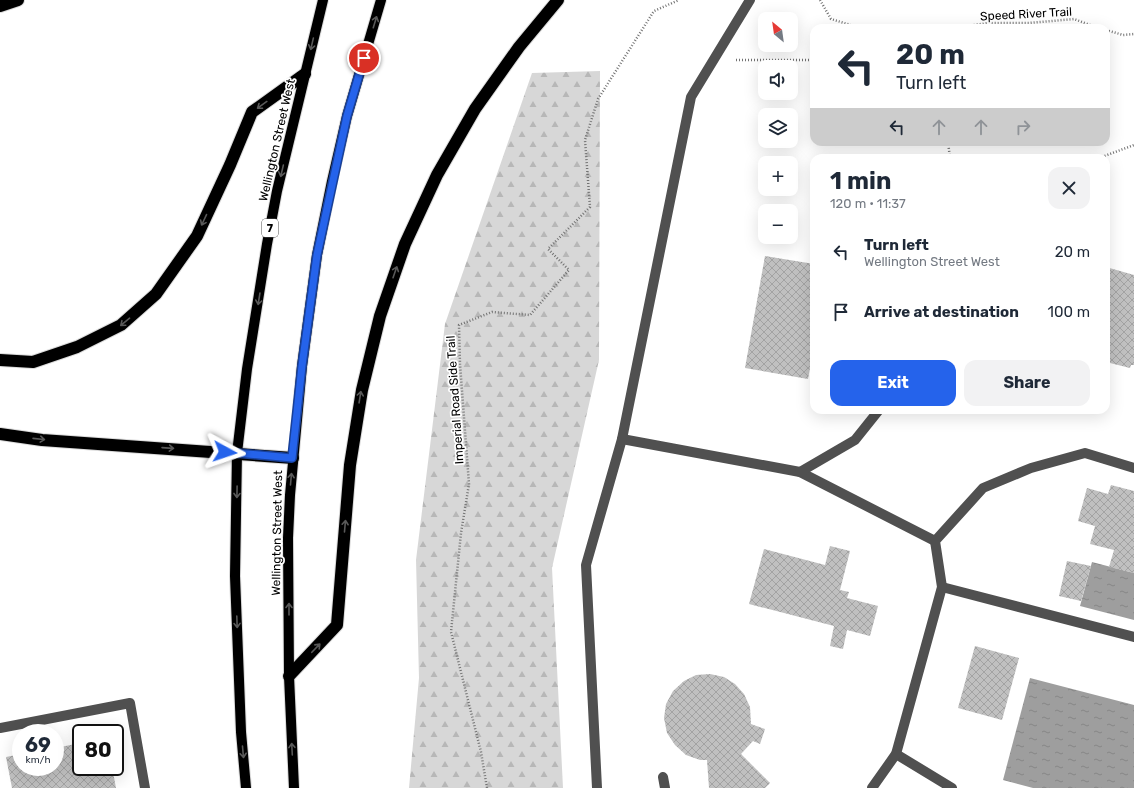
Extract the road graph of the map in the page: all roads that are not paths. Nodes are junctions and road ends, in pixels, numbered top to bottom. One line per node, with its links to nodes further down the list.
1 (18, 0): 6 (highway)
2 (382, 0): 13 (main road, Wellington Street West, one-way to 2)
3 (558, 0): 19 (highway, one-way to 3)
4 (750, 0): 11 (lane)
5 (322, 3): 7 (main road, Wellington Street West / 7, one-way to 7)
6 (0, 6)
7 (305, 74): 8 (highway, one-way to 8); 12 (main road, Wellington Street West / 7, one-way to 12)
8 (0, 360)
9 (876, 414): 15 (lane)
10 (0, 434): 12 (highway, one-way to 12)
11 (622, 439): 15 (lane); 26 (lane)
12 (237, 453): 13 (highway); 24 (main road, Wellington Street West, one-way to 24)
13 (292, 458): 19 (main road, Wellington Street West, one-way to 13)
14 (1134, 468): 16 (lane)
15 (800, 472): 16 (lane)
16 (935, 541): 17 (lane)
17 (942, 587): 18 (lane); 21 (lane)
18 (1134, 637)
19 (289, 676): 25 (main road, Wellington Street West, one-way to 19)
20 (0, 728): 23 (lane)
21 (896, 754): 28 (lane); 29 (lane)
22 (663, 777): 27 (lane)
23 (145, 788)
24 (246, 788)
25 (294, 788)
26 (597, 788)
27 (665, 788)
28 (872, 788)
29 (952, 788)

